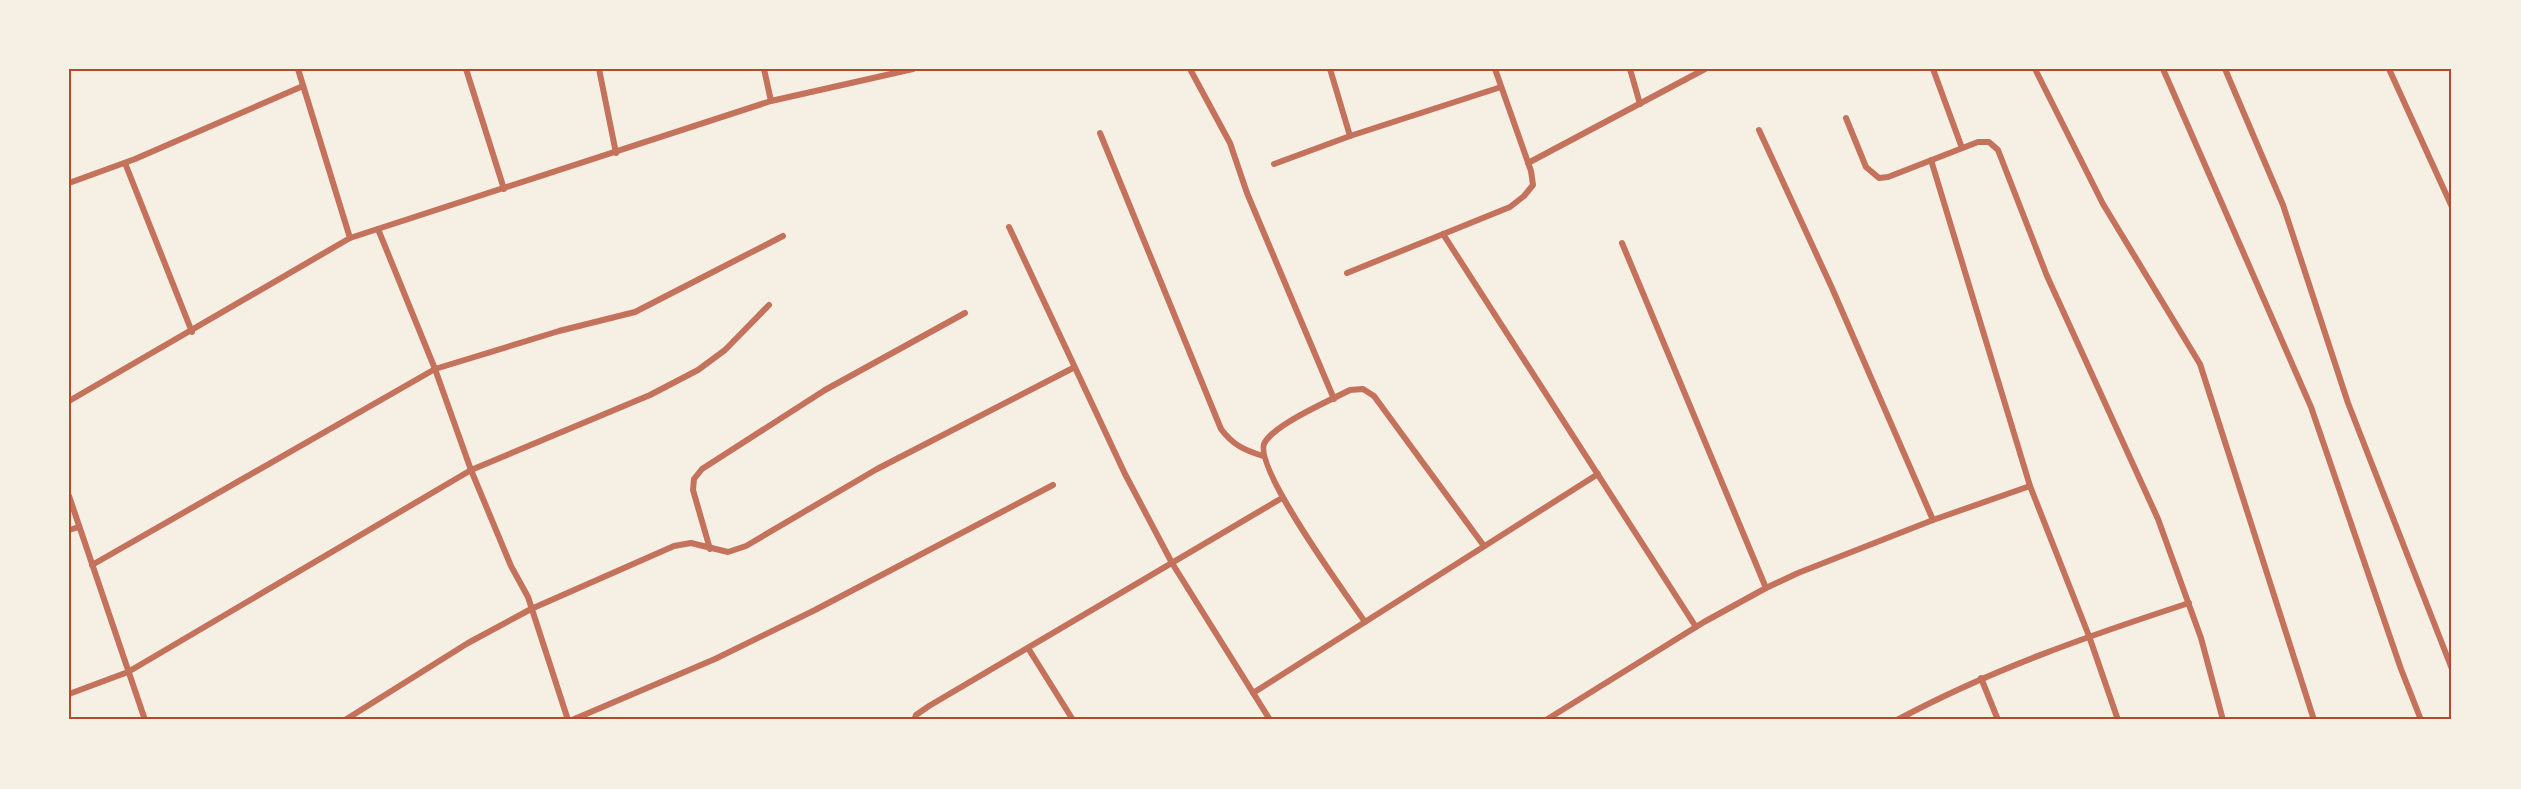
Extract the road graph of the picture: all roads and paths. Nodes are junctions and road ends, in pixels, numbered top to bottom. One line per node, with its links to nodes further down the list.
1 (298, 69): 16 (street)
2 (466, 69): 31 (street)
3 (599, 69): 25 (street)
4 (764, 69): 18 (street)
5 (913, 69): 18 (street)
6 (1190, 69): 45 (street)
7 (1330, 69): 23 (street)
8 (1495, 69): 17 (street)
9 (1630, 69): 19 (street)
10 (1705, 69): 19 (street)
11 (1933, 69): 24 (street)
12 (2036, 69): 84 (street)
13 (2163, 69): 85 (street)
14 (2225, 69): 68 (street)
15 (2389, 69): 32 (street)
16 (303, 86): 27 (street); 37 (street)
17 (1501, 87): 23 (street); 28 (street)
18 (771, 101): 25 (street)
19 (1640, 104): 28 (street)
20 (1846, 118): 26 (street)
21 (1759, 130): 54 (street)
22 (1100, 133): 47 (street)
23 (1350, 136): 29 (street)
24 (1962, 148): 26 (street); 62 (street)
25 (616, 153): 31 (street)
26 (1930, 160): 51 (street)
27 (125, 163): 30 (street); 42 (street)
28 (1528, 163): 35 (street)
29 (1274, 164)
30 (69, 183)
31 (504, 189): 34 (street)
32 (2452, 207)
33 (1009, 227): 43 (street)
34 (378, 229): 37 (street); 44 (street)
35 (1443, 234): 39 (street); 49 (street)
36 (783, 236): 44 (street)
37 (350, 238): 42 (street)
38 (1622, 243): 61 (street)
39 (1347, 273)
40 (769, 305): 48 (street)
41 (965, 314): 58 (street)
42 (192, 332): 46 (street)
43 (1073, 368): 58 (street); 59 (street)
44 (435, 369): 48 (street); 60 (street)
45 (1334, 399): 47 (street); 57 (street)
46 (69, 401)
47 (1263, 456): 53 (street)
48 (471, 470): 63 (street); 69 (street)
49 (1598, 474): 57 (street); 65 (street)
50 (1053, 485): 75 (street)
51 (2030, 486): 54 (street); 66 (street)
52 (69, 496): 55 (street)
53 (1282, 498): 59 (street); 64 (street)
54 (1933, 520): 61 (street)
55 (79, 527): 56 (street); 60 (street)
56 (69, 530)
57 (1484, 546): 64 (street)
58 (710, 549): 63 (street)
59 (1172, 563): 67 (street); 71 (street)
60 (92, 565): 69 (street)
61 (1767, 588): 65 (street)
62 (2189, 603): 66 (street); 83 (street)
63 (531, 609): 74 (street); 75 (street)
64 (1365, 622): 71 (street)
65 (1696, 627): 79 (street)
66 (2089, 636): 70 (street); 82 (street)
67 (1028, 648): 76 (street); 77 (street)
68 (2452, 669)
69 (128, 672): 72 (street); 73 (street)
70 (1981, 678): 80 (street); 81 (street)
71 (1253, 693): 78 (street)
72 (69, 694)
73 (145, 720)
74 (345, 720)
75 (570, 720)
76 (914, 720)
77 (1073, 720)
78 (1270, 720)
79 (1546, 720)
80 (1897, 720)
81 (1998, 720)
82 (2118, 720)
83 (2223, 720)
84 (2314, 720)
85 (2421, 720)

